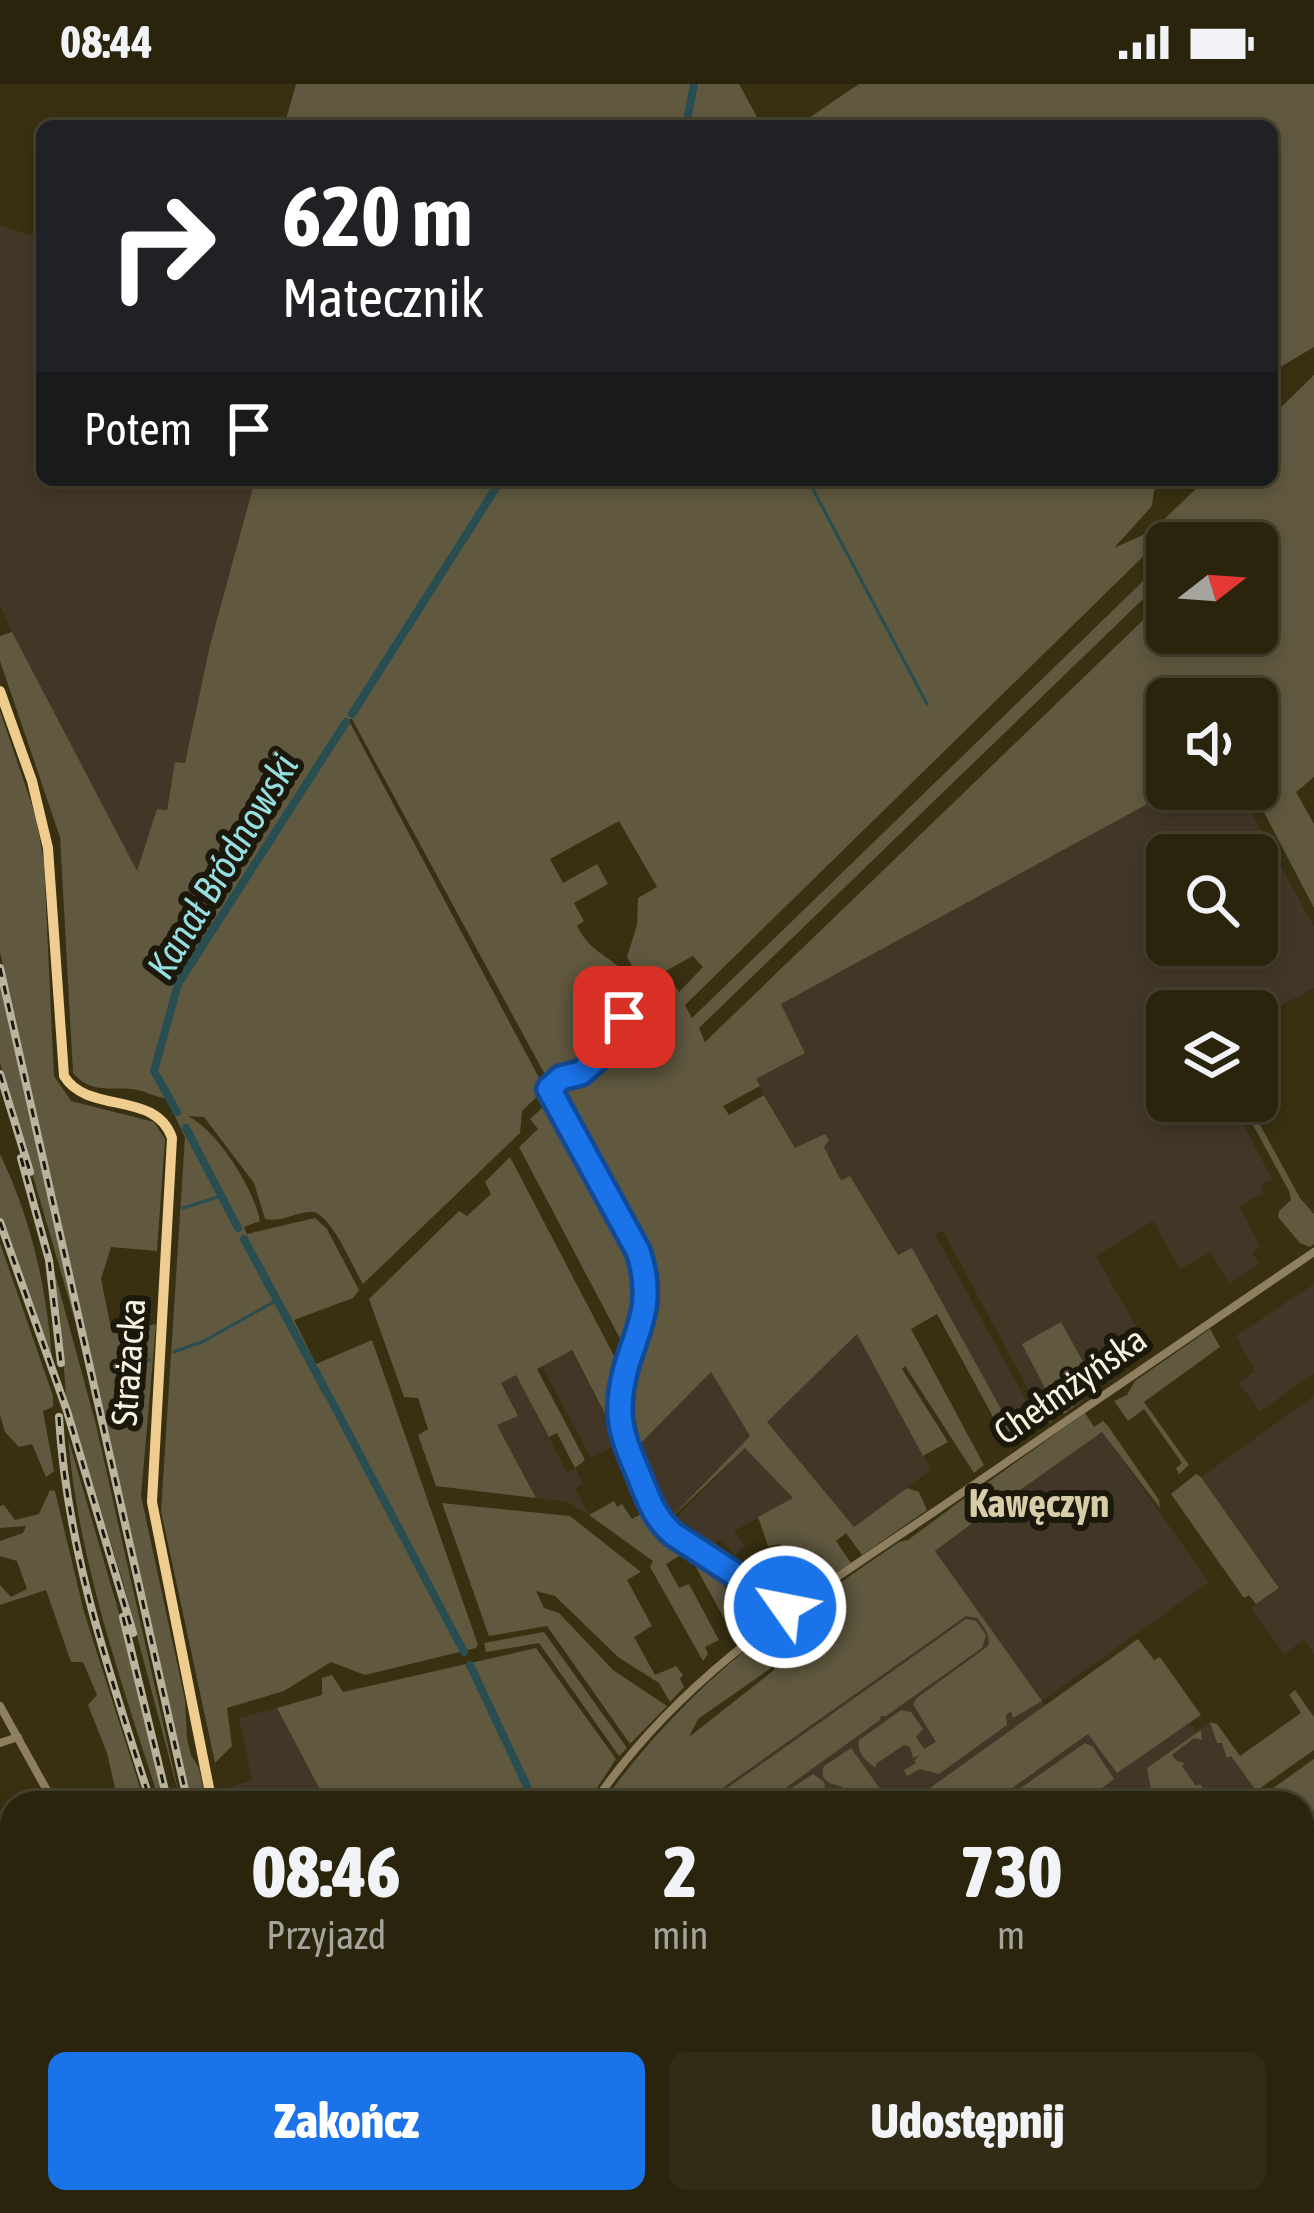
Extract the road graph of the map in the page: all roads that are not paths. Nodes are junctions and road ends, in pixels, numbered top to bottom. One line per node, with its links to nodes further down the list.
1 (0, 691): 9 (main road, Strażacka)
2 (644, 995): 4 (street)
3 (1314, 1252): 4 (street, Chełmżyńska)
4 (790, 1610): 10 (street, Chełmżyńska)
5 (0, 1706): 6 (street)
6 (18, 1736): 7 (street); 8 (street)
7 (0, 1743)
8 (48, 1791)
9 (210, 1791)
10 (602, 1791)

